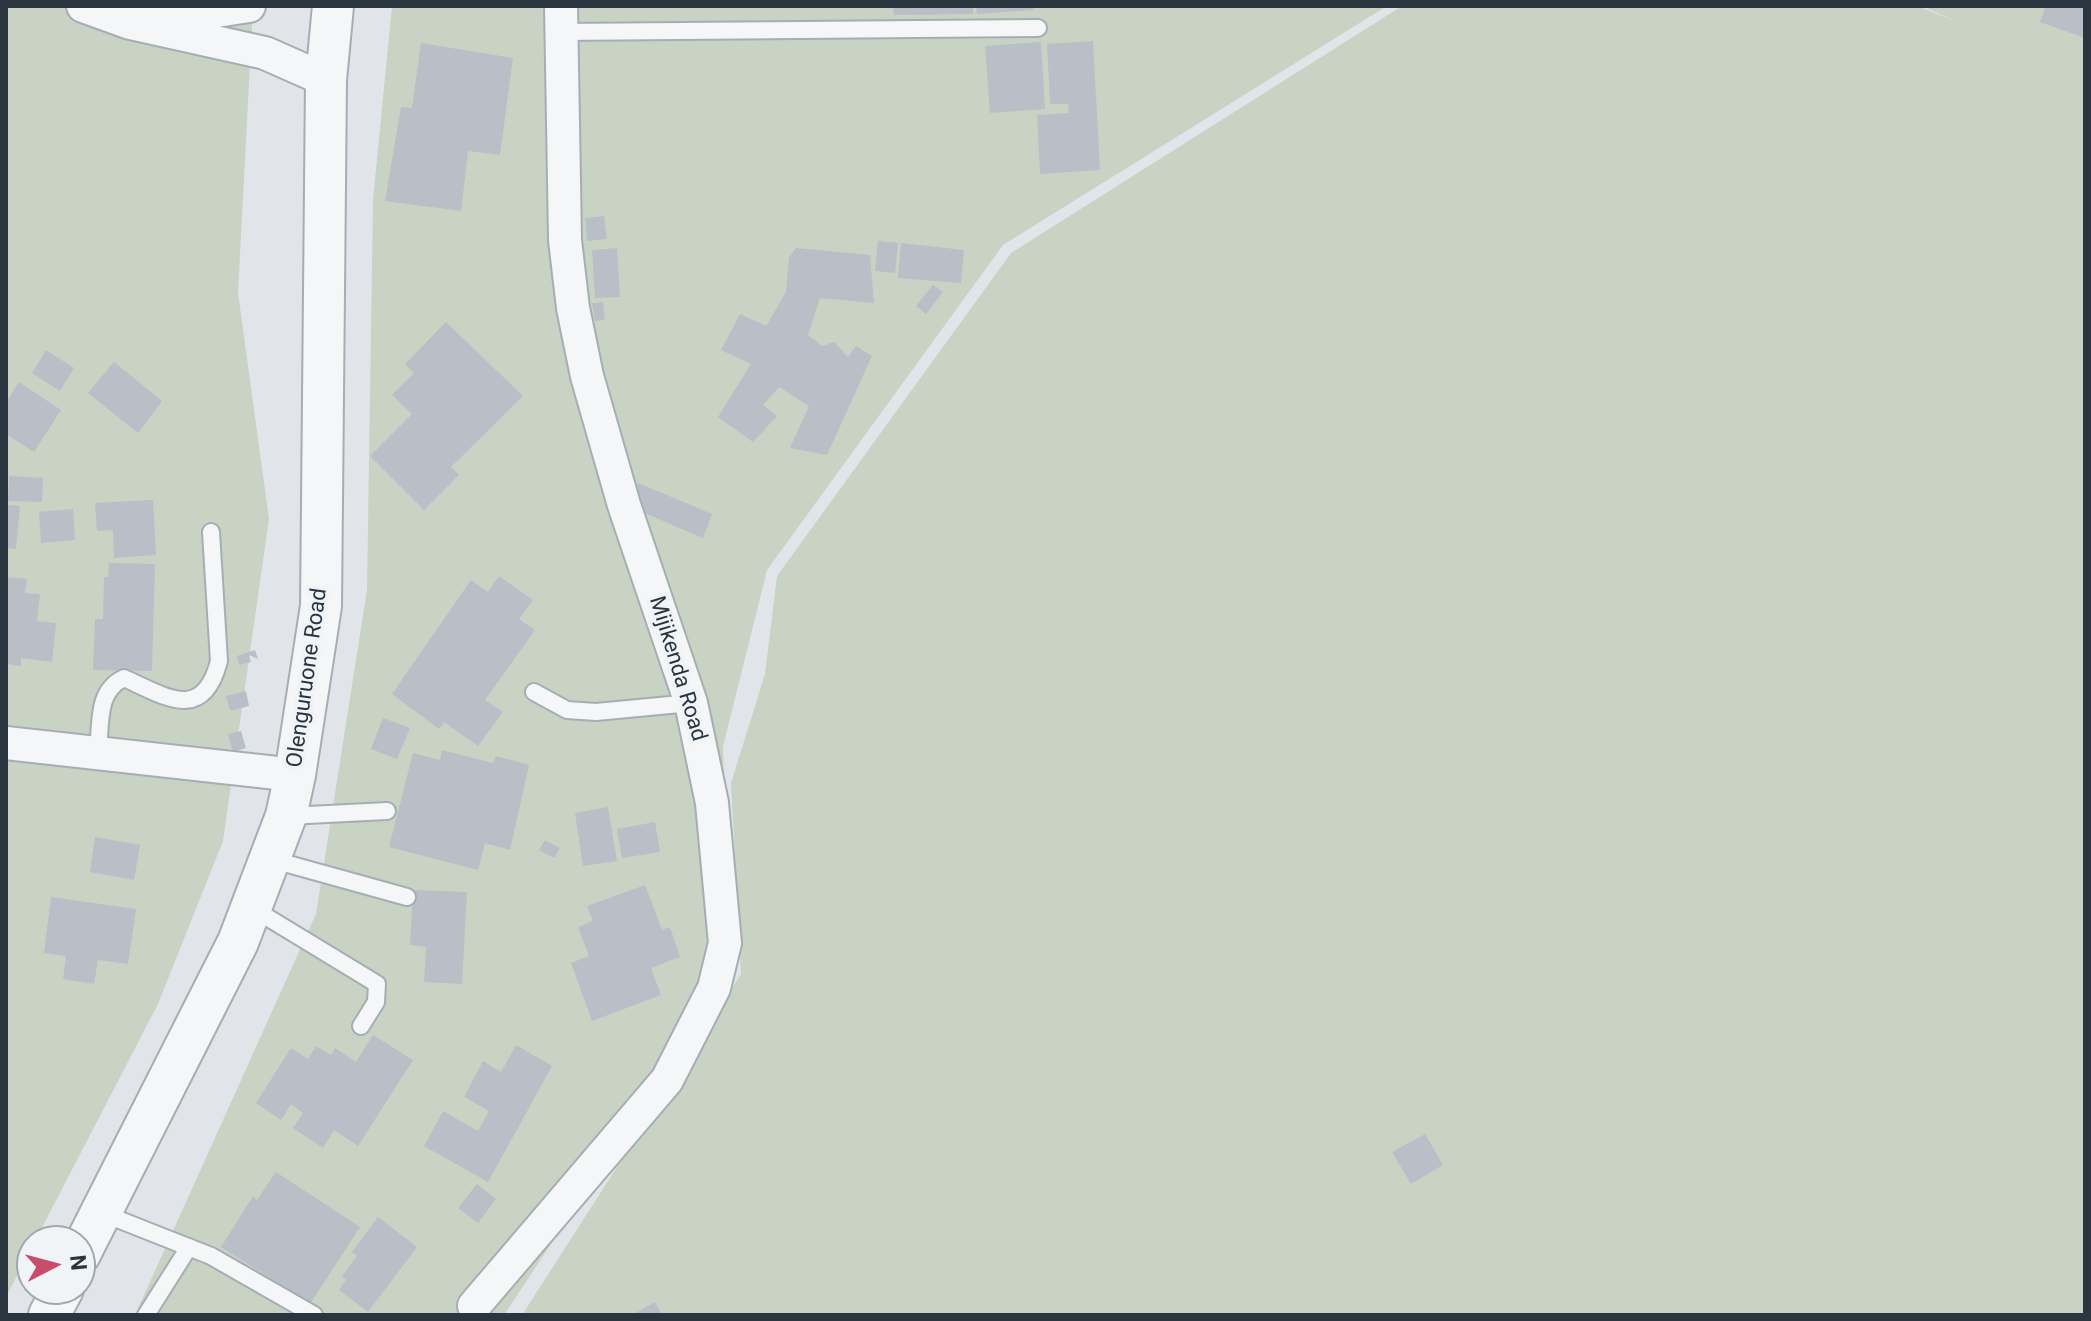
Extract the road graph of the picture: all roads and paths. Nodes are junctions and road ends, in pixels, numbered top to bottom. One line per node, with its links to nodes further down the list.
1 (84, 6): 2 (street); 6 (street)
2 (249, 6)
3 (333, 6): 6 (street, Olenguruone Road)
4 (561, 19): 5 (lane); 9 (street, Mijikenda Road)
5 (1038, 28)
6 (326, 80): 12 (street, Olenguruone Road)
7 (211, 532): 11 (lane)
8 (534, 692): 9 (lane)
9 (691, 703): 22 (street, Mijikenda Road)
10 (6, 743): 11 (street)
11 (98, 753): 12 (street)
12 (295, 775): 14 (street, Olenguruone Road)
13 (387, 811): 14 (lane)
14 (286, 816): 15 (street, Olenguruone Road)
15 (270, 859): 16 (lane); 17 (street, Olenguruone Road)
16 (407, 897)
17 (252, 908): 18 (lane); 19 (street, Olenguruone Road)
18 (361, 1026)
19 (101, 1212): 20 (street, Olenguruone Road); 21 (lane)
20 (94, 1225)
21 (189, 1247): 23 (lane); 24 (lane)
22 (474, 1306)
23 (146, 1315)
24 (314, 1315)

